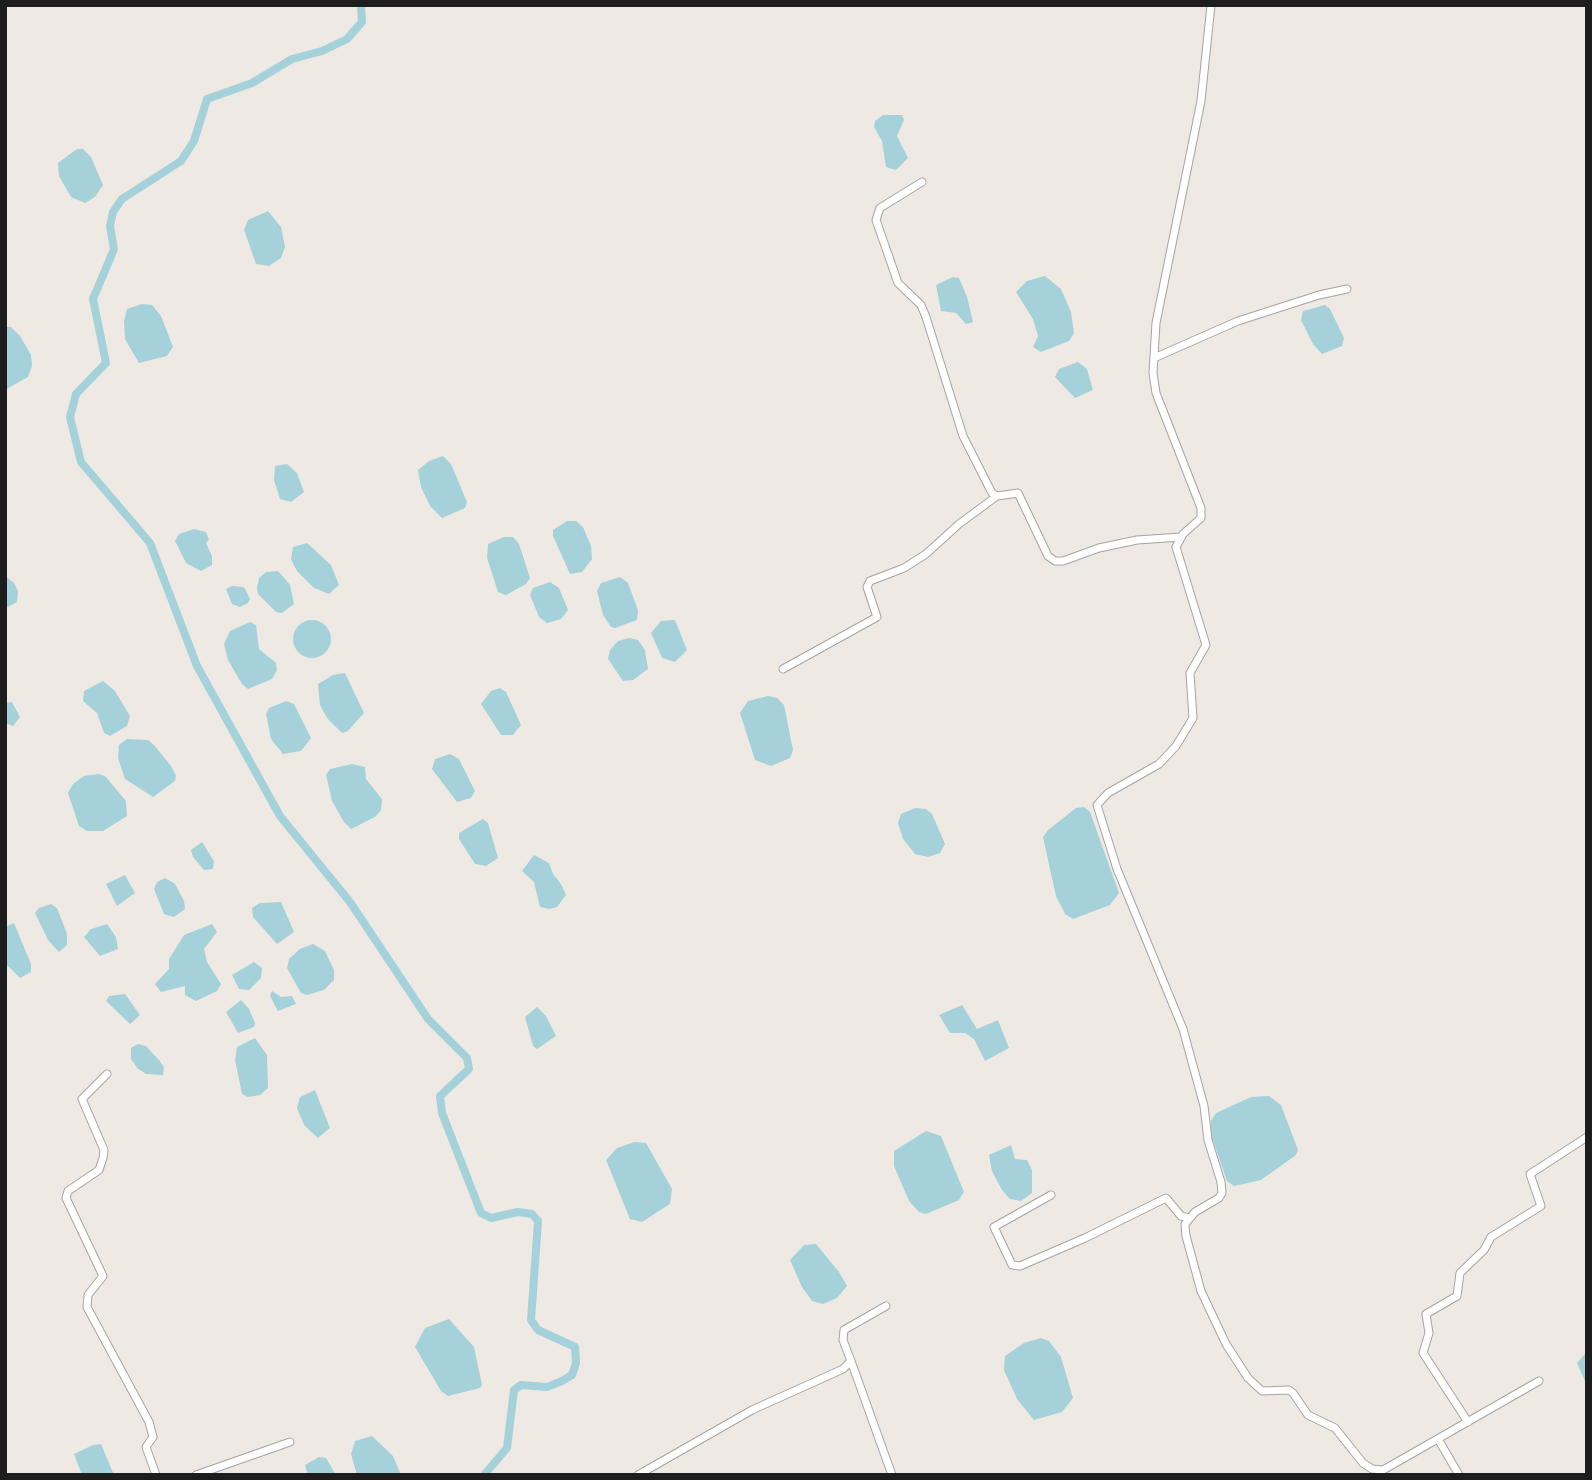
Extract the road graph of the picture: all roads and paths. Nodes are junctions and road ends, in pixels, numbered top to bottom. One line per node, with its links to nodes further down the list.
1 (1210, 5): 4 (street)
2 (922, 182): 5 (street)
3 (1348, 289): 4 (street)
4 (1154, 358): 6 (street)
5 (997, 496): 6 (street); 7 (street)
6 (1181, 537): 11 (street)
7 (783, 669)
8 (107, 1074): 18 (street)
9 (1587, 1137): 15 (street)
10 (1051, 1195): 11 (street)
11 (1189, 1218): 16 (street)
12 (886, 1306): 13 (street)
13 (851, 1361): 20 (street); 21 (street)
14 (1539, 1381): 15 (street)
15 (1468, 1422): 16 (street)
16 (1438, 1439): 22 (street)
17 (290, 1442): 19 (street)
18 (156, 1475)
19 (196, 1475)
20 (638, 1475)
21 (892, 1475)
22 (1459, 1475)

